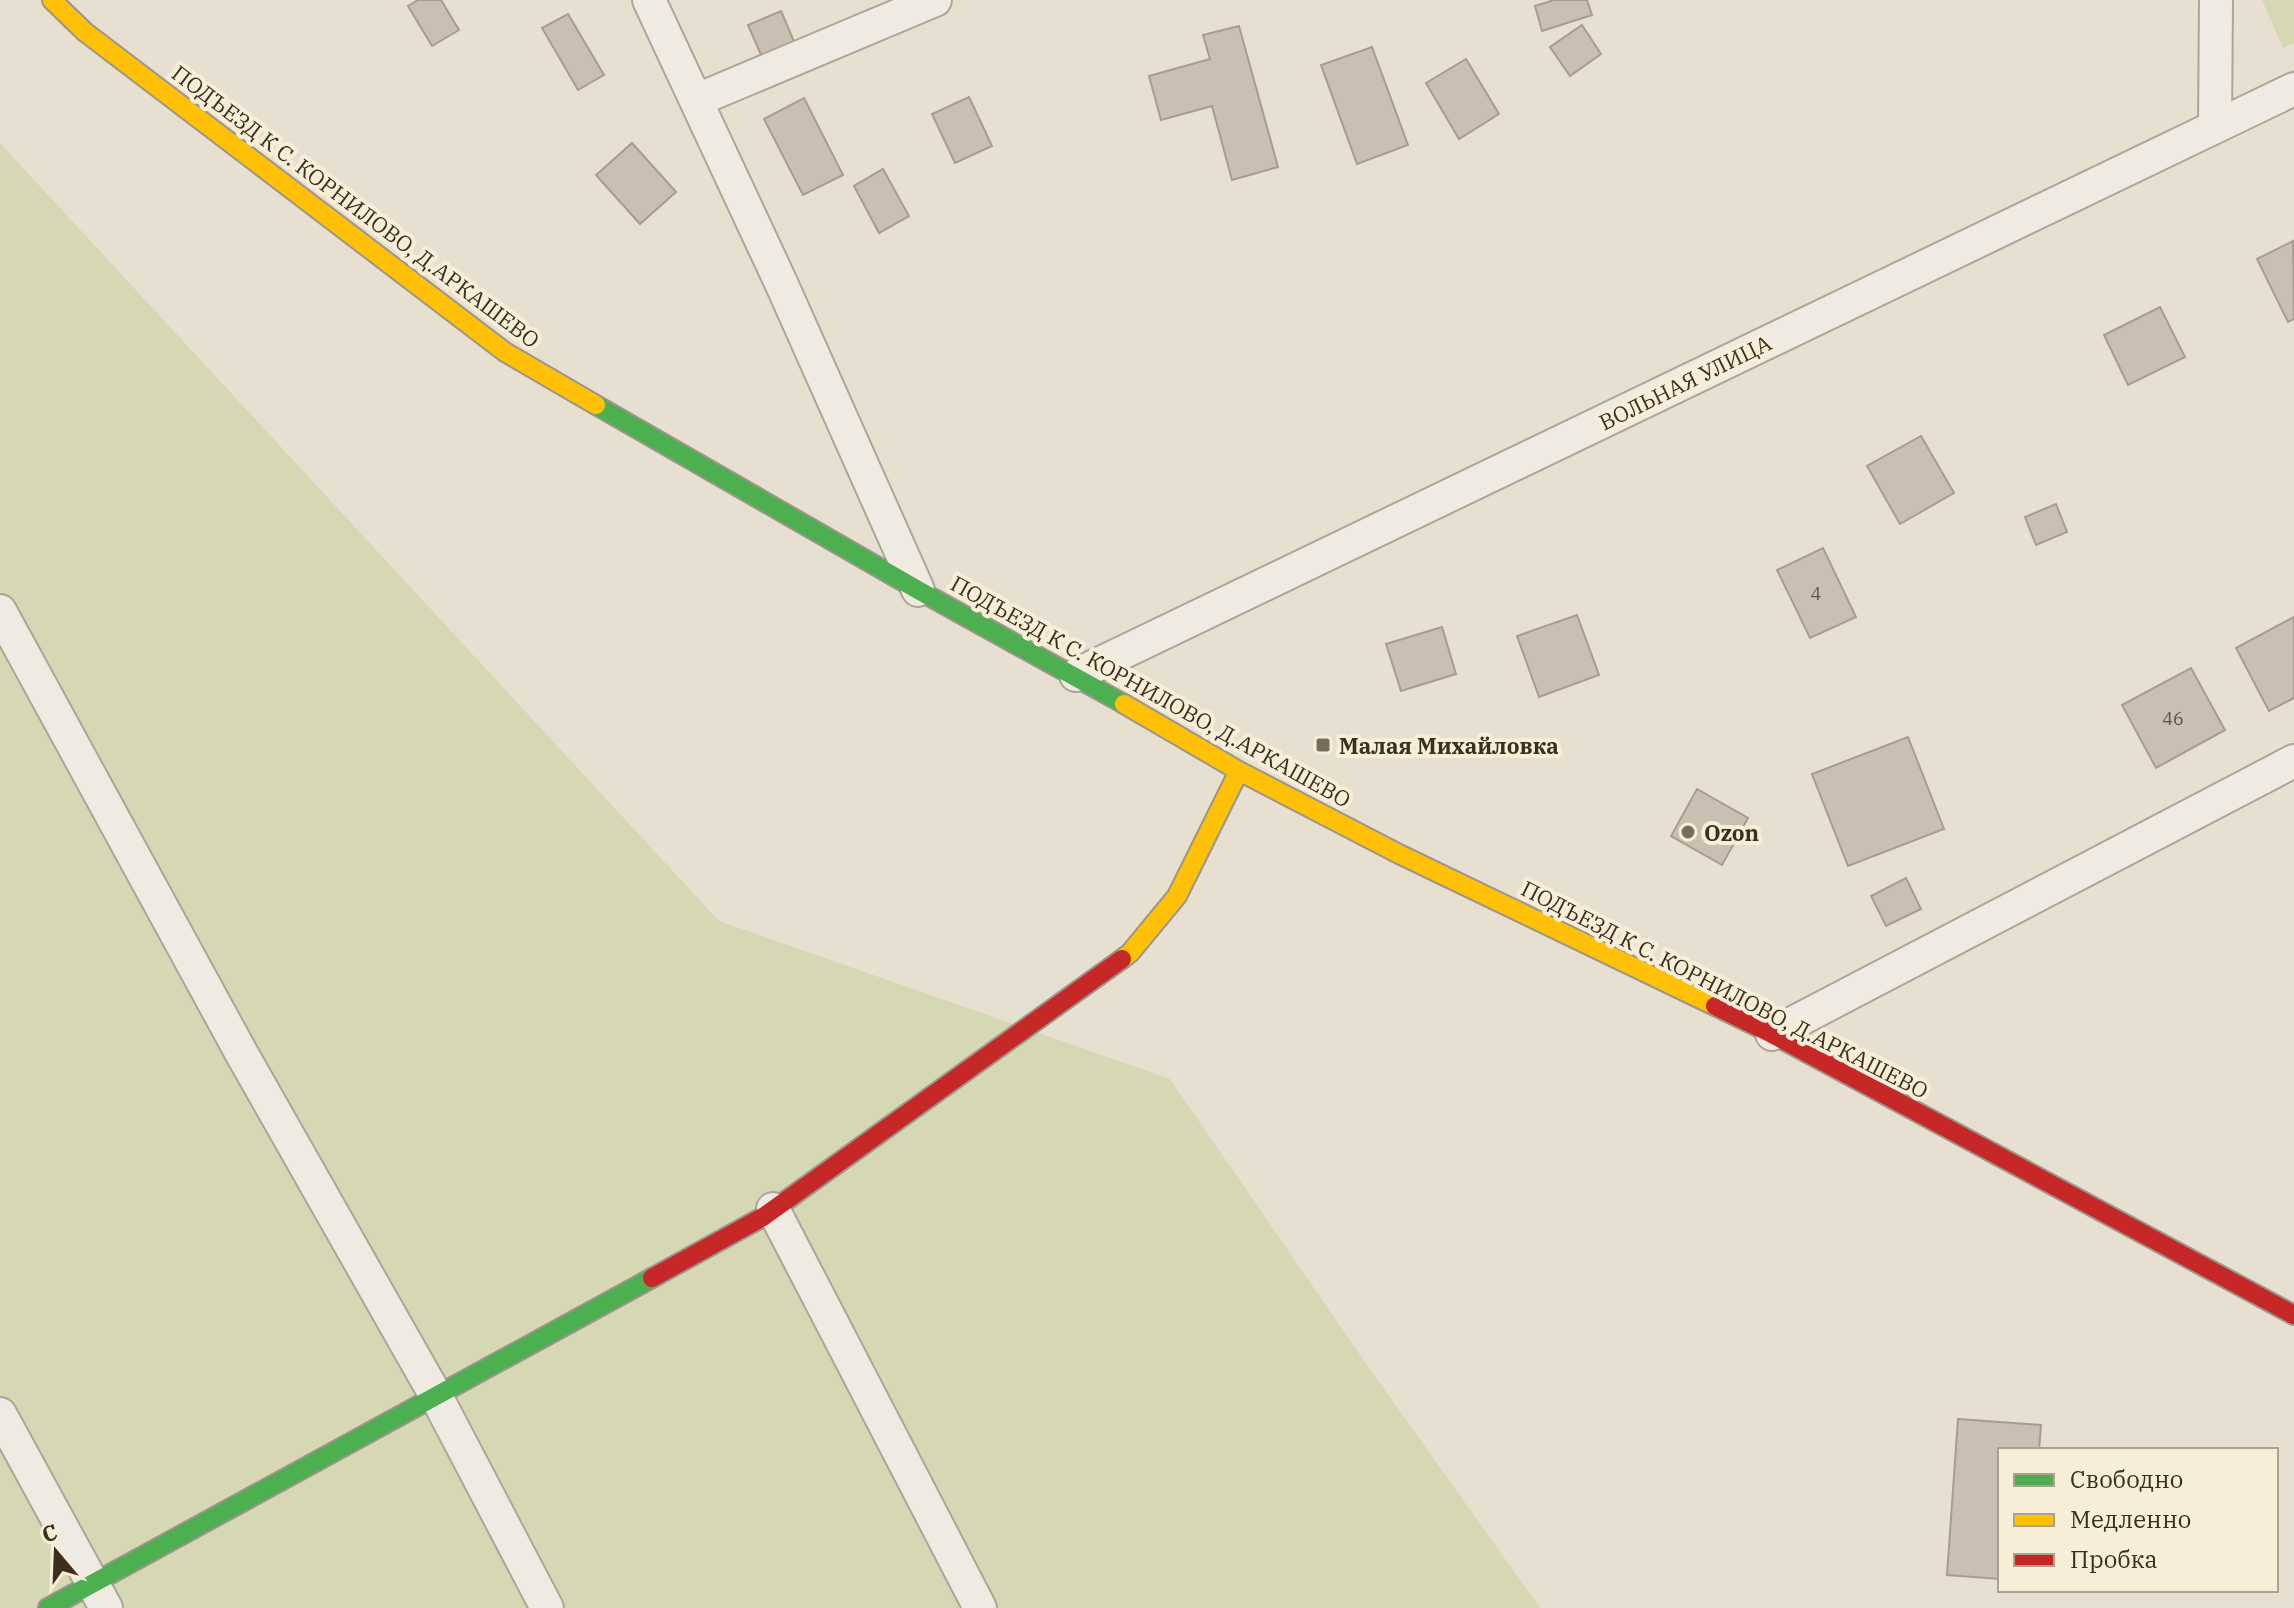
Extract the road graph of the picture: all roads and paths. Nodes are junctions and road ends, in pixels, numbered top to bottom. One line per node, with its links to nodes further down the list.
1 (52, 0): 8 (street, ПОДЪЕЗД К С. КОРНИЛОВО, Д.АРКАШЕВО)
2 (649, 0): 6 (street)
3 (935, 0): 6 (street)
4 (2216, 0): 7 (street)
5 (2294, 89): 7 (street, ВОЛЬНАЯ УЛИЦА)
6 (697, 100): 8 (street)
7 (2215, 127): 10 (street, ВОЛЬНАЯ УЛИЦА)
8 (918, 590): 10 (street, ПОДЪЕЗД К С. КОРНИЛОВО, Д.АРКАШЕВО)
9 (0, 611): 16 (street)
10 (1076, 675): 12 (street, ПОДЪЕЗД К С. КОРНИЛОВО, Д.АРКАШЕВО)
11 (2294, 761): 13 (street)
12 (1239, 771): 13 (street, ПОДЪЕЗД К С. КОРНИЛОВО, Д.АРКАШЕВО); 14 (street)
13 (1772, 1034): 15 (street, ПОДЪЕЗД К С. КОРНИЛОВО, Д.АРКАШЕВО)
14 (773, 1209): 16 (street); 21 (street)
15 (2294, 1315)
16 (436, 1396): 18 (street); 20 (street)
17 (0, 1414): 18 (street)
18 (99, 1596): 19 (street)
19 (48, 1608)
20 (547, 1608)
21 (980, 1608)

